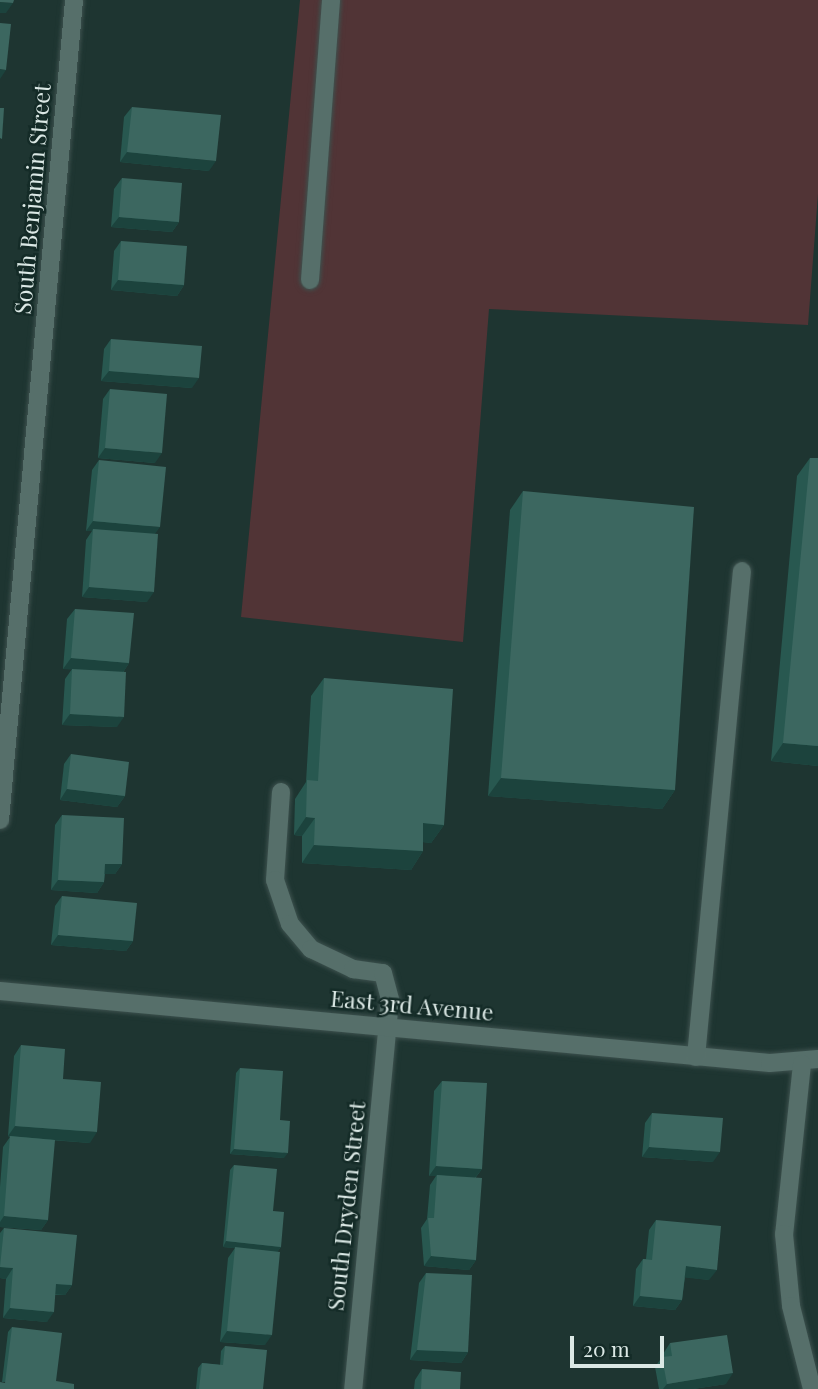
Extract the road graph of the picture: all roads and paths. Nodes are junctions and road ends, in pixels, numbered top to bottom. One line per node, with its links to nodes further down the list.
1 (75, 0): 6 (street, South Benjamin Street)
2 (331, 0): 3 (street)
3 (310, 280)
4 (742, 571): 9 (street)
5 (281, 792): 8 (street, South Dryden Street)
6 (0, 820)
7 (0, 991): 8 (street, East 3rd Avenue)
8 (388, 1027): 9 (street, East 3rd Avenue); 11 (street, South Dryden Street)
9 (696, 1057): 10 (street, East 3rd Avenue)
10 (810, 1061): 12 (street)
11 (353, 1389)
12 (812, 1389)

